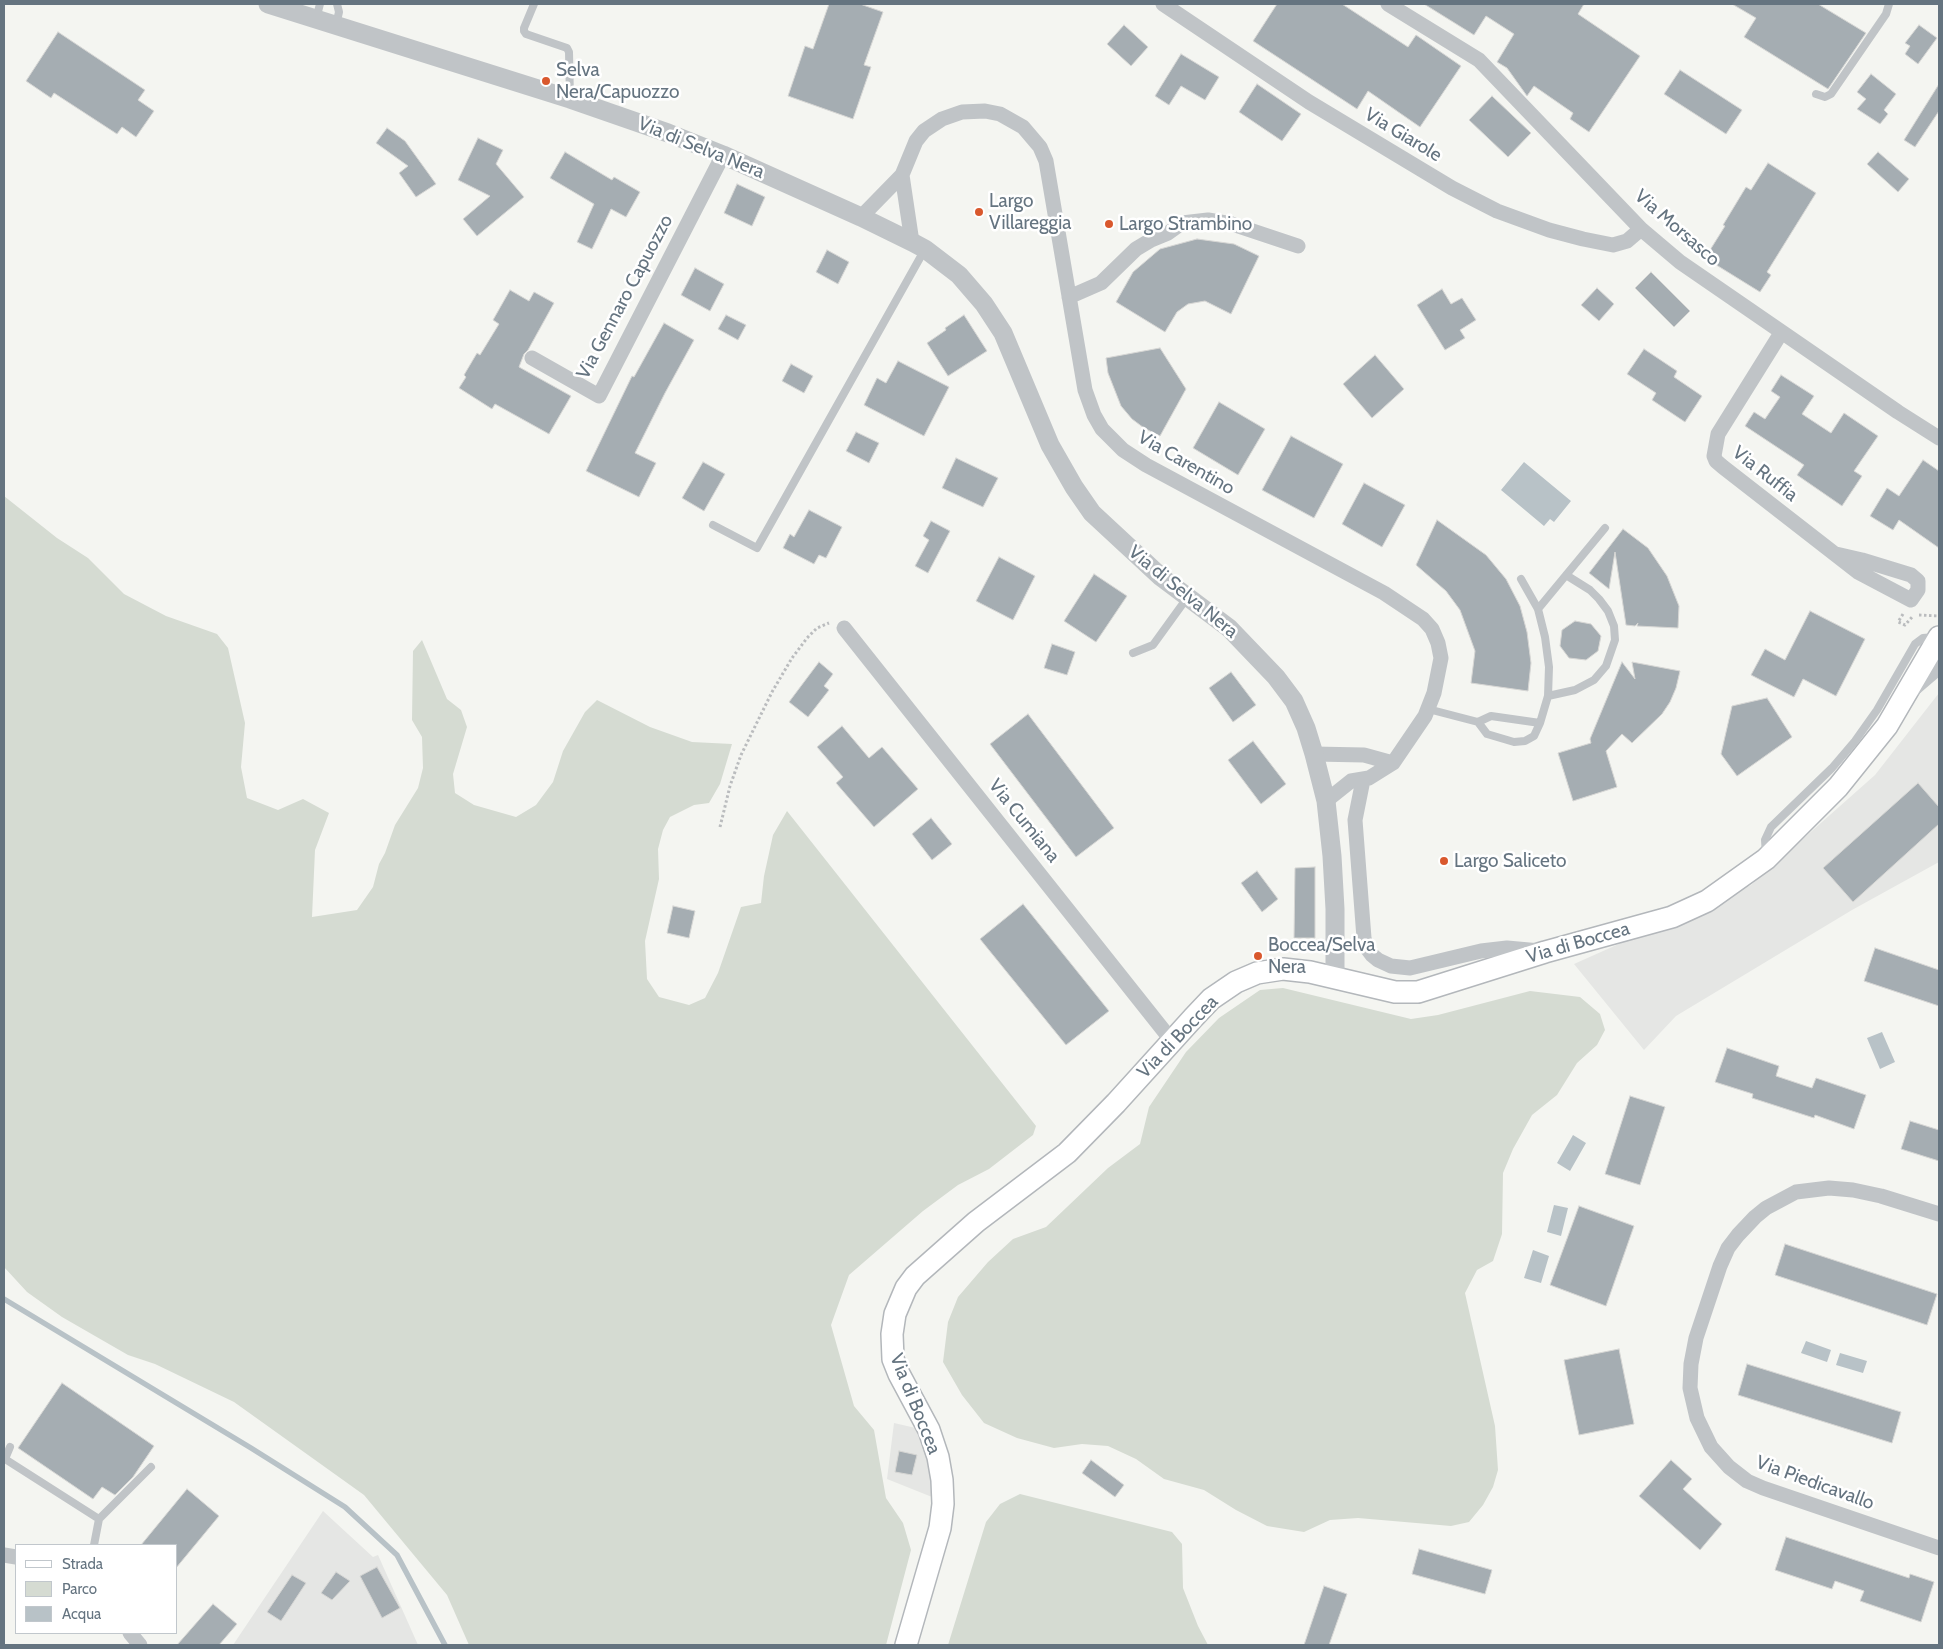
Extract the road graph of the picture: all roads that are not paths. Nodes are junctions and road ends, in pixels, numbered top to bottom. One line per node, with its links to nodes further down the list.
1 (268, 4): 7 (street, Via di Selva Nera)
2 (337, 4): 8 (lane)
3 (534, 4): 10 (lane)
4 (1163, 4): 14 (street, Via Giarole)
5 (1388, 4): 14 (street, Via Morsasco)
6 (1889, 4): 9 (lane)
7 (318, 11): 8 (street, Via di Selva Nera)
8 (336, 25): 10 (street, Via di Selva Nera)
9 (1816, 94)
10 (570, 99): 11 (street, Via di Selva Nera)
11 (723, 156): 13 (street, Via di Selva Nera); 19 (street, Via Gennaro Capuozzo)
12 (902, 175): 13 (street, Via Carentino); 15 (street); 17 (street, Via Carentino)
13 (861, 217): 15 (street, Via di Selva Nera)
14 (1641, 229): 18 (street, Via Morsasco)
15 (919, 245): 21 (lane); 26 (street, Via di Selva Nera)
16 (1298, 246): 17 (street)
17 (1069, 297): 34 (street, Via Carentino)
18 (1781, 333): 20 (street, Via Morsasco); 23 (street, Via Ruffia)
19 (532, 358)
20 (1939, 438)
21 (713, 525)
22 (1605, 528): 24 (lane)
23 (1836, 554): 23 (street, Via Ruffia)
24 (1566, 575): 27 (lane); 32 (lane)
25 (1521, 579): 27 (lane)
26 (1188, 596): 30 (lane); 37 (street, Via di Selva Nera)
27 (1538, 608): 32 (lane)
28 (844, 628): 44 (street, Via Cumiana)
29 (1939, 637): 33 (main road, Via di Boccea); 41 (lane)
30 (1132, 653)
31 (1939, 667): 33 (street)
32 (1548, 696): 36 (lane)
33 (1906, 696): 41 (main road, Via di Boccea)
34 (1428, 709): 35 (lane); 38 (street, Via Carentino)
35 (1478, 722): 36 (lane); 36 (lane)
36 (1540, 724)
37 (1314, 754): 38 (street); 40 (street, Via di Selva Nera)
38 (1393, 763): 39 (street, Via Carentino)
39 (1363, 780): 40 (street, Via Carentino); 42 (street)
40 (1326, 802): 43 (street, Via di Selva Nera)
41 (1766, 859): 42 (main road, Via di Boccea)
42 (1545, 952): 43 (main road, Via di Boccea)
43 (1335, 978): 44 (main road, Via di Boccea)
44 (1172, 1041): 53 (main road, Via di Boccea)
45 (1939, 1214): 50 (street, Via Piedicavallo)
46 (10, 1447): 48 (lane)
47 (151, 1467): 48 (lane)
48 (99, 1519): 49 (lane)
49 (94, 1544)
50 (1939, 1548)
51 (131, 1634): 52 (street)
52 (140, 1645)
53 (906, 1645)

